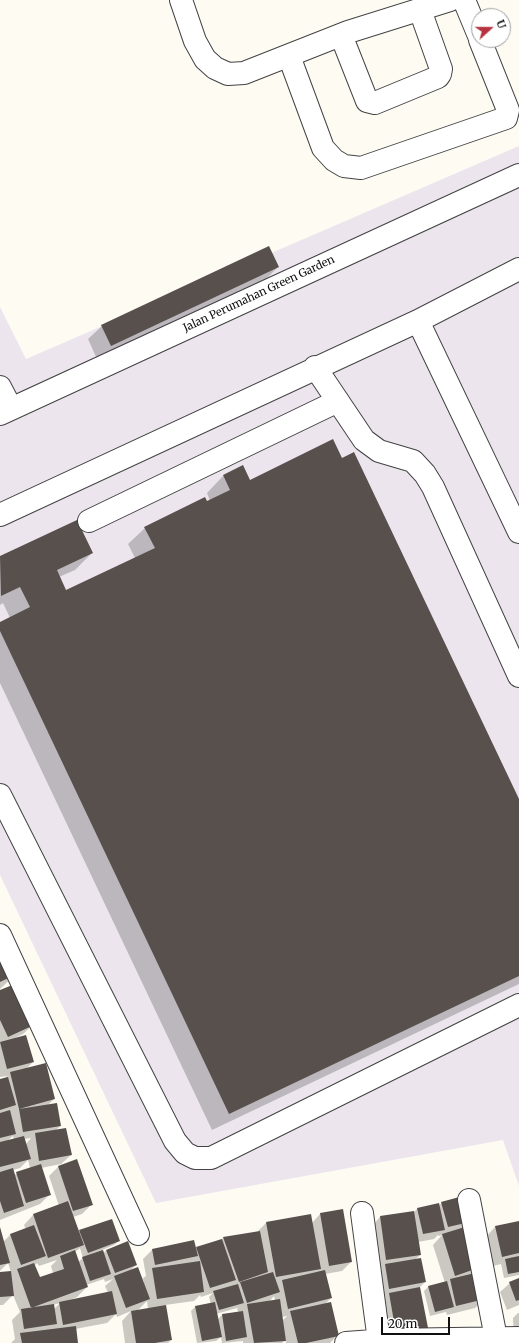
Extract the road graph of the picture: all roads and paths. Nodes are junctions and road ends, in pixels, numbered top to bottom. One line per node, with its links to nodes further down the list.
1 (182, 0): 8 (street)
2 (450, 0): 4 (street)
3 (464, 0): 5 (street)
4 (420, 10): 6 (street); 6 (street)
5 (471, 17)
6 (340, 35): 8 (street)
7 (483, 48): 8 (street)
8 (288, 56)
9 (519, 175): 15 (street, Jalan Perumahan Green Garden)
10 (519, 269): 11 (street)
11 (418, 321): 12 (street); 18 (street)
12 (315, 367): 14 (street); 16 (street)
13 (0, 386): 15 (street)
14 (338, 402): 17 (street); 19 (street)
15 (5, 411)
16 (0, 515)
17 (89, 521)
18 (519, 532)
19 (519, 676)
20 (0, 795): 22 (street)
21 (0, 935): 25 (street)
22 (519, 1005)
23 (469, 1200): 26 (street)
24 (362, 1213): 28 (street)
25 (138, 1234)
26 (496, 1338): 27 (street); 28 (street)
27 (519, 1338)
28 (384, 1341): 29 (street)
29 (346, 1343)

